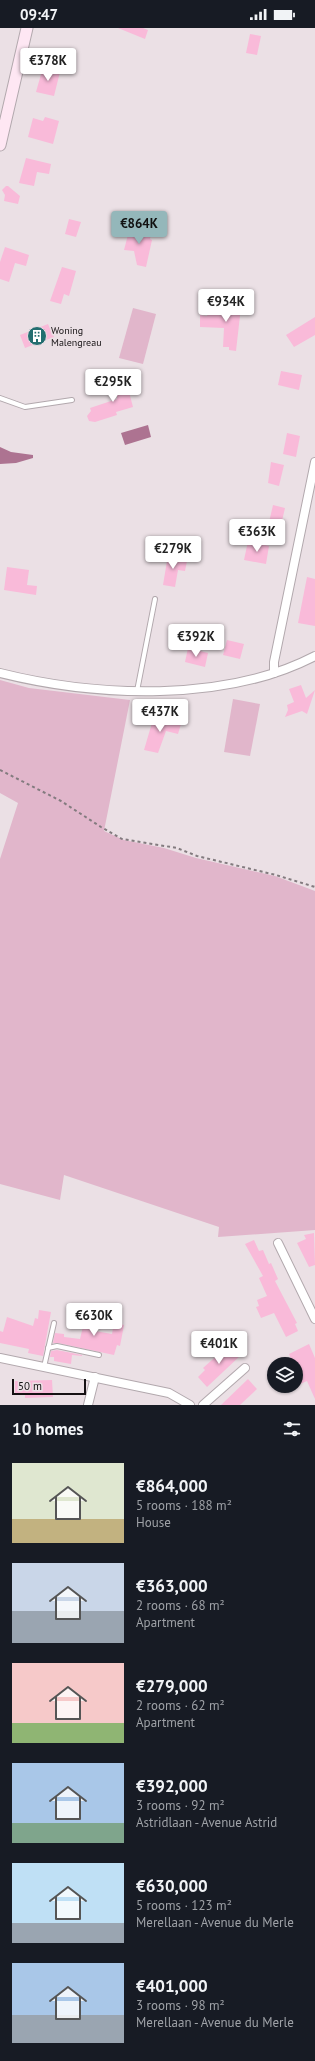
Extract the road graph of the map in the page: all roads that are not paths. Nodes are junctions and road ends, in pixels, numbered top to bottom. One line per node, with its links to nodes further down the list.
1 (27, 28): 2 (street)
2 (0, 146)
3 (0, 398): 4 (lane)
4 (72, 400)
5 (315, 462): 9 (street)
6 (155, 599): 10 (lane)
7 (315, 656): 9 (street)
8 (0, 673): 10 (street)
9 (274, 673): 10 (street)
10 (137, 691)
11 (278, 1243): 12 (street)
12 (313, 1311): 13 (street)
13 (315, 1319)
14 (54, 1322): 15 (lane)
15 (48, 1348): 16 (lane); 18 (lane)
16 (99, 1355)
17 (0, 1358): 18 (street)
18 (44, 1367): 20 (street)
19 (245, 1368): 23 (street)
20 (95, 1377): 21 (street); 22 (street)
21 (88, 1405)
22 (190, 1405)
23 (203, 1405)

